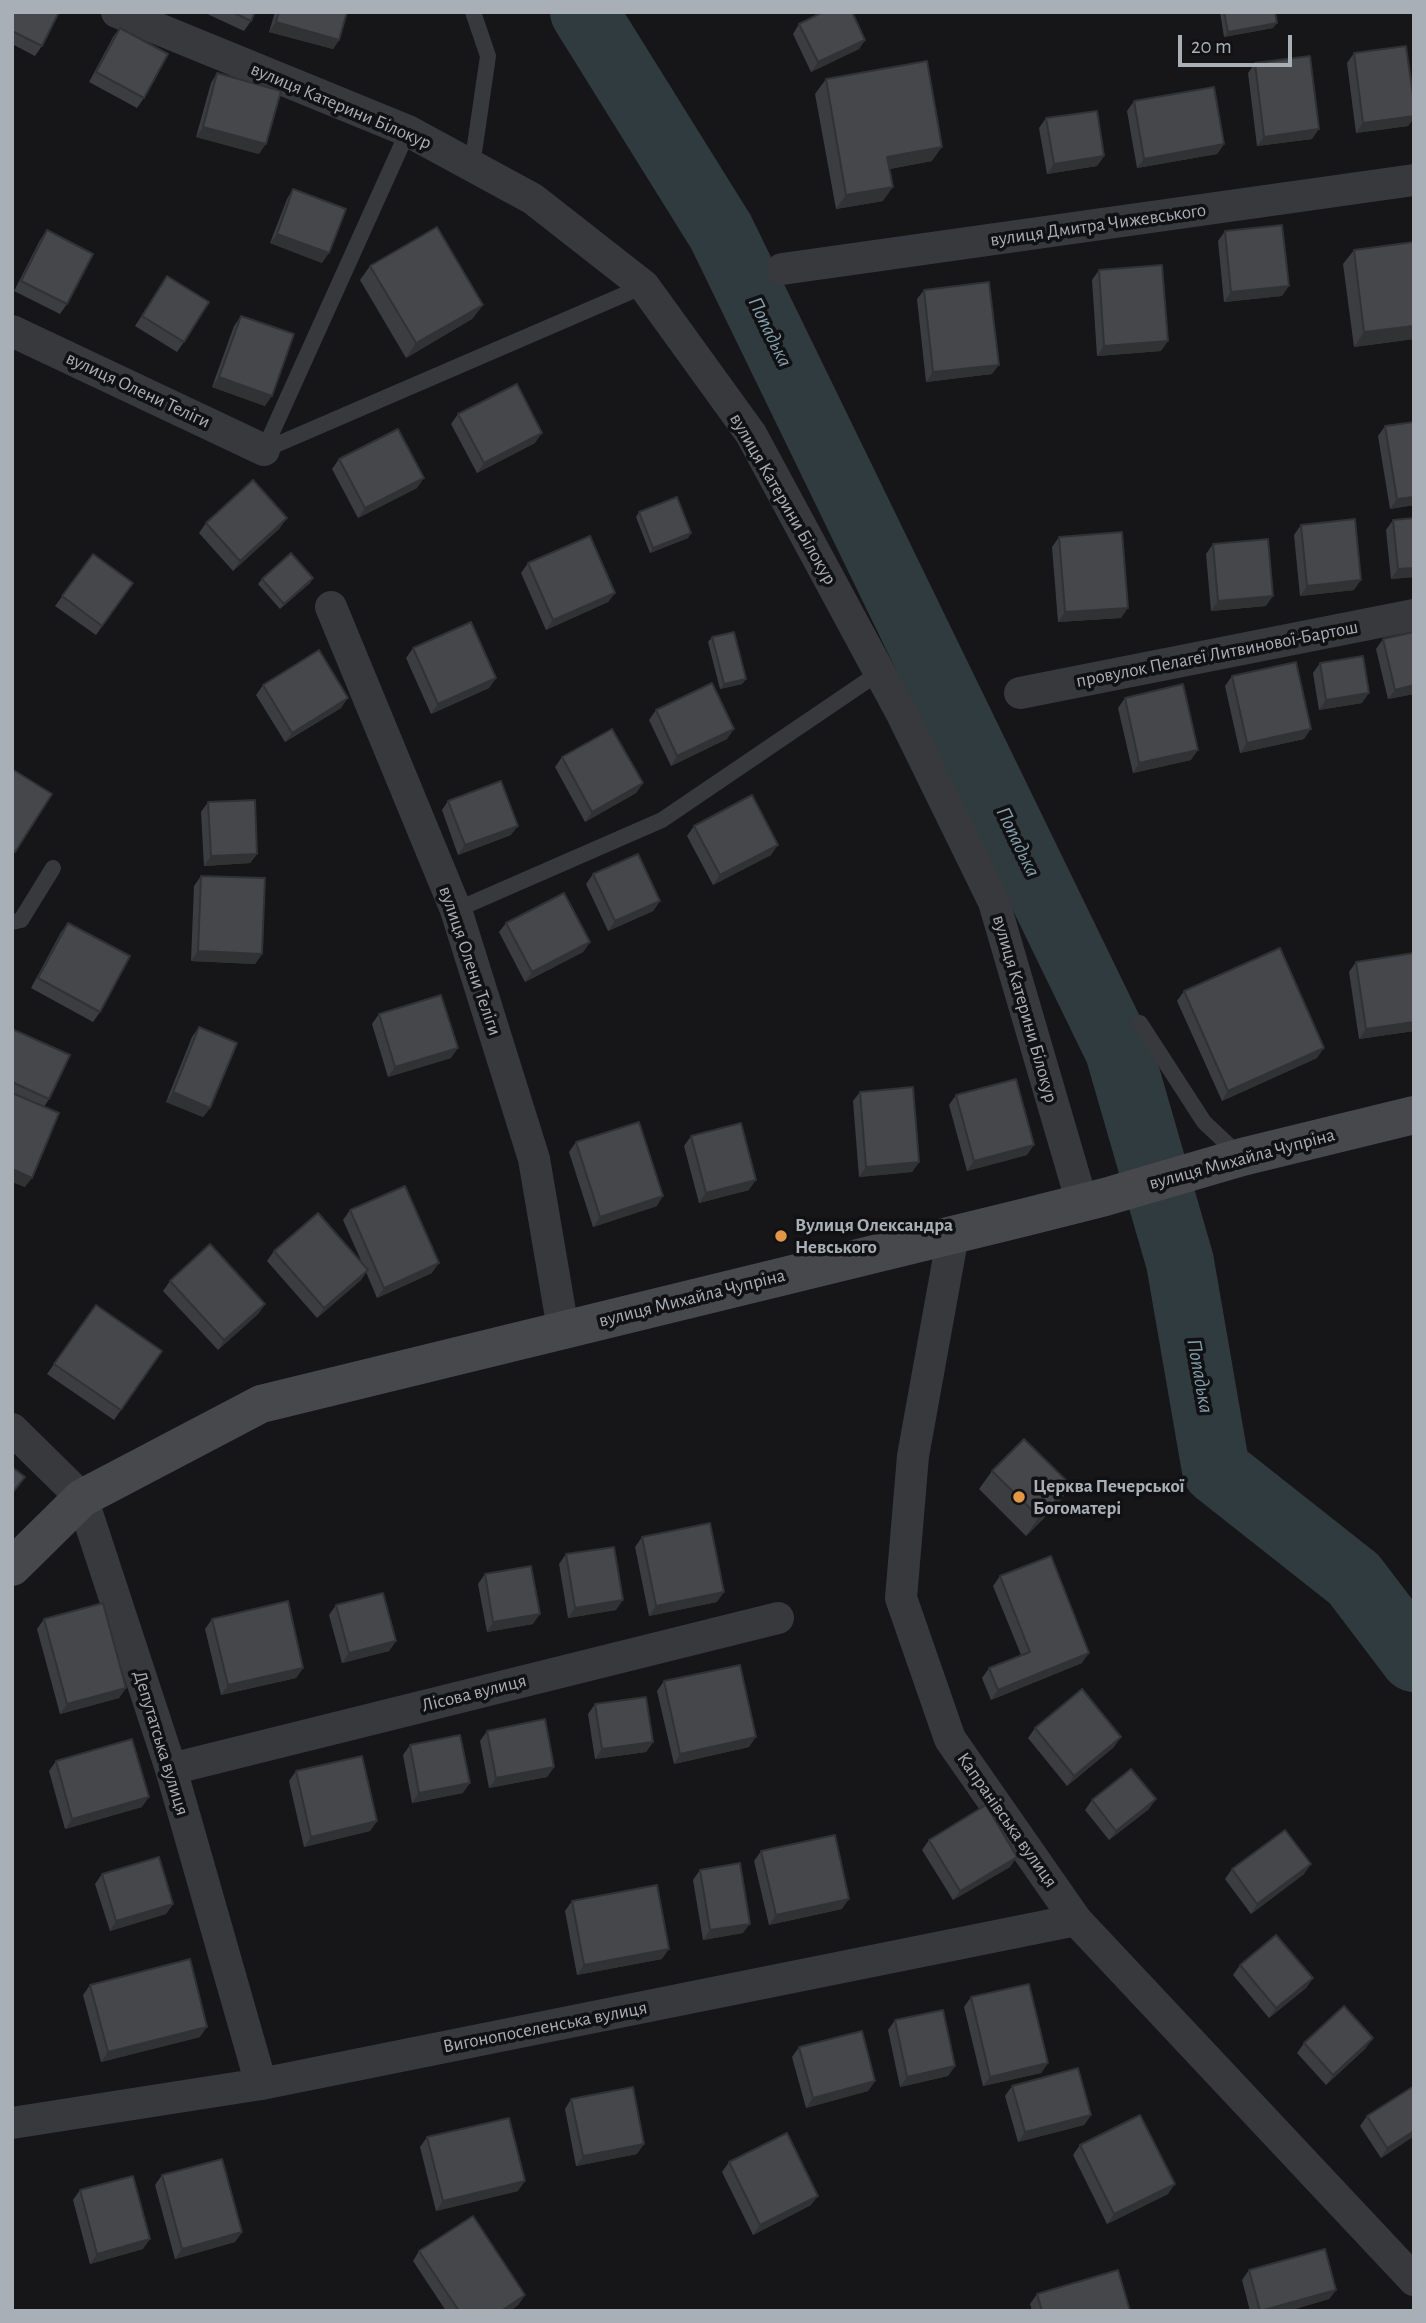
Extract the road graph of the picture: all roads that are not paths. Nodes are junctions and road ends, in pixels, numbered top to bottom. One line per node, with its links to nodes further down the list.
1 (117, 12): 3 (street, вулиця Катерини Білокур)
2 (472, 12): 4 (lane)
3 (408, 131): 4 (street, вулиця Катерини Білокур); 9 (lane)
4 (472, 166): 7 (street, вулиця Катерини Білокур)
5 (1414, 180): 6 (street, вулиця Дмитра Чижевського)
6 (782, 269)
7 (644, 286): 9 (lane); 12 (street, вулиця Катерини Білокур)
8 (12, 331): 9 (street, вулиця Олени Теліги)
9 (264, 450)
10 (331, 607): 15 (street, вулиця Олени Теліги)
11 (1414, 615): 13 (street, провулок Пелагеї Литвинової-Бартош)
12 (880, 672): 15 (lane); 20 (street, вулиця Катерини Білокур)
13 (1020, 693)
14 (53, 868): 16 (lane)
15 (456, 910): 22 (street, вулиця Олени Теліги)
16 (12, 922)
17 (1140, 1023): 19 (lane)
18 (1414, 1115): 19 (main road, вулиця Михайла Чупріна)
19 (1227, 1161): 20 (main road, вулиця Михайла Чупріна)
20 (1093, 1200): 21 (main road, вулиця Михайла Чупріна)
21 (953, 1235): 22 (main road, вулиця Михайла Чупріна); 28 (street, Капранівська вулиця)
22 (563, 1329): 24 (main road, вулиця Михайла Чупріна)
23 (12, 1429): 24 (street, Депутатська вулиця)
24 (82, 1498): 25 (main road, вулиця Михайла Чупріна); 27 (street, Депутатська вулиця)
25 (12, 1567)
26 (778, 1618): 27 (street, Лісова вулиця)
27 (171, 1769): 29 (street, Депутатська вулиця)
28 (1076, 1920): 29 (street, Вигонопоселенська вулиця); 31 (street, Капранівська вулиця)
29 (261, 2084): 30 (street, Вигонопоселенська вулиця)
30 (12, 2123)
31 (1414, 2280)

